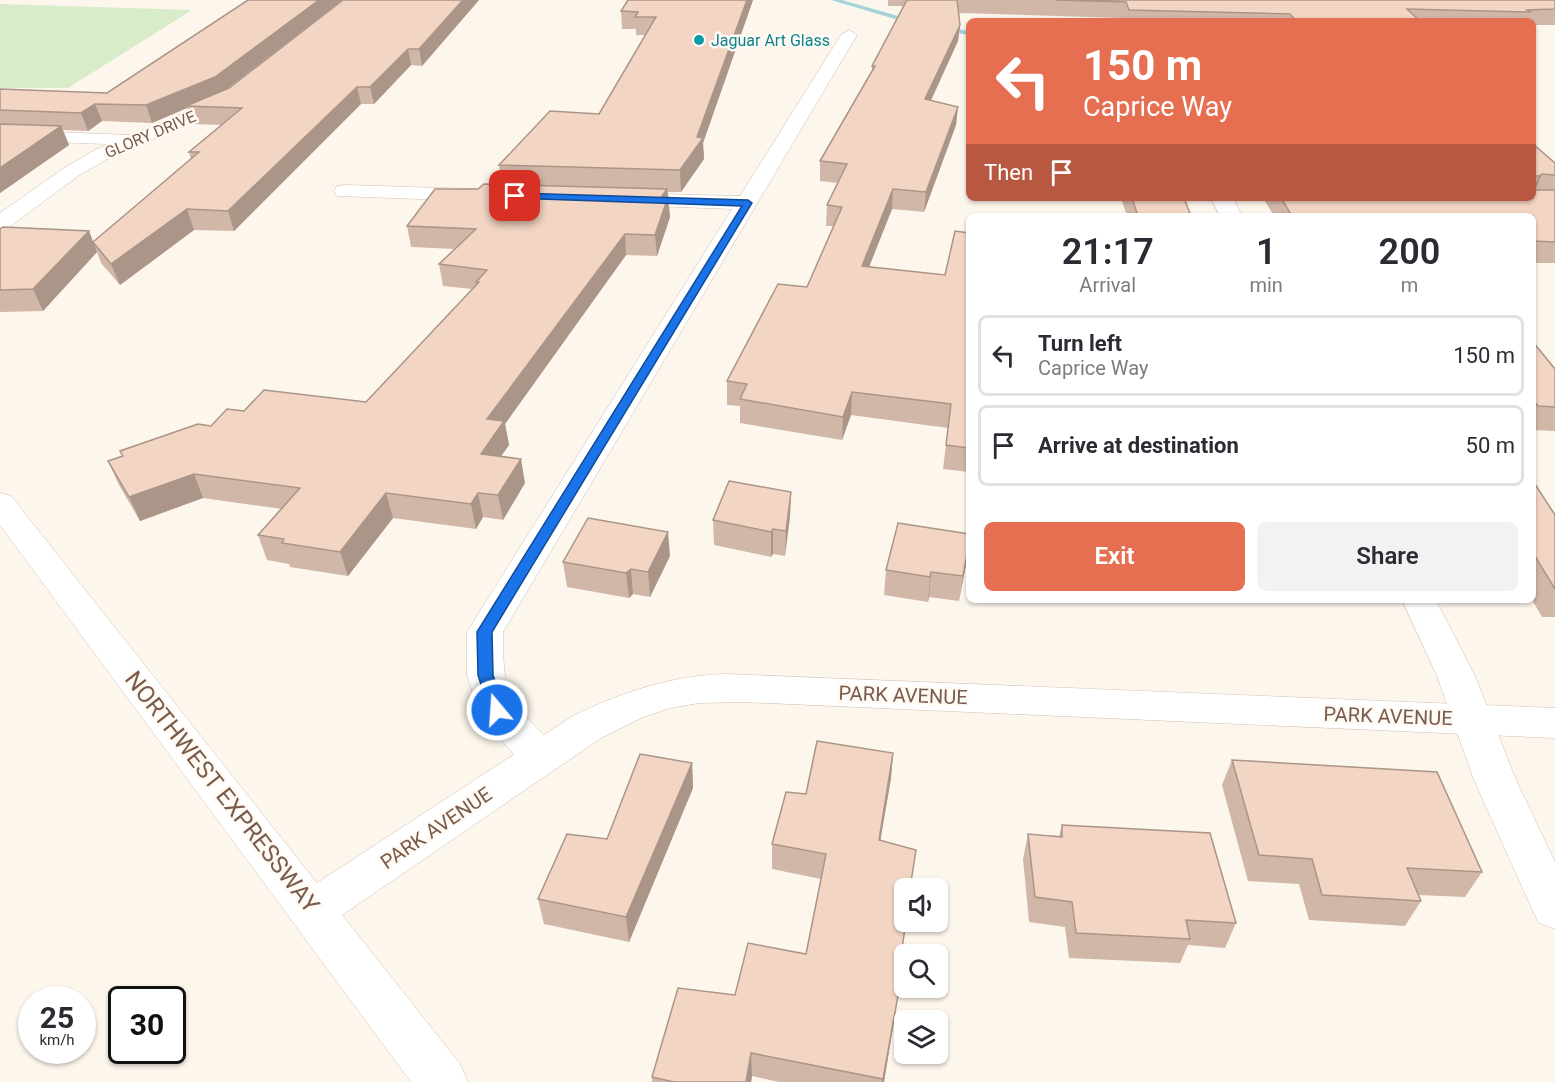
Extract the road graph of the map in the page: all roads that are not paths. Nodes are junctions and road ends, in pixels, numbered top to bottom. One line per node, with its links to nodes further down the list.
1 (849, 35): 8 (street)
2 (240, 92): 4 (street, GLORY DRIVE)
3 (0, 135): 4 (lane)
4 (132, 140): 9 (street, GLORY DRIVE)
5 (345, 191): 6 (street)
6 (492, 195)
7 (608, 199): 8 (street)
8 (748, 203): 14 (street)
9 (0, 223)
10 (0, 503): 16 (street, NORTHWEST EXPRESSWAY)
11 (1420, 603): 12 (street)
12 (1473, 720): 13 (street, PARK AVENUE); 14 (street, PARK AVENUE); 15 (street)
13 (1555, 723)
14 (541, 758): 16 (street, PARK AVENUE)
15 (1555, 909)
16 (313, 910): 17 (street, NORTHWEST EXPRESSWAY)
17 (442, 1082)

